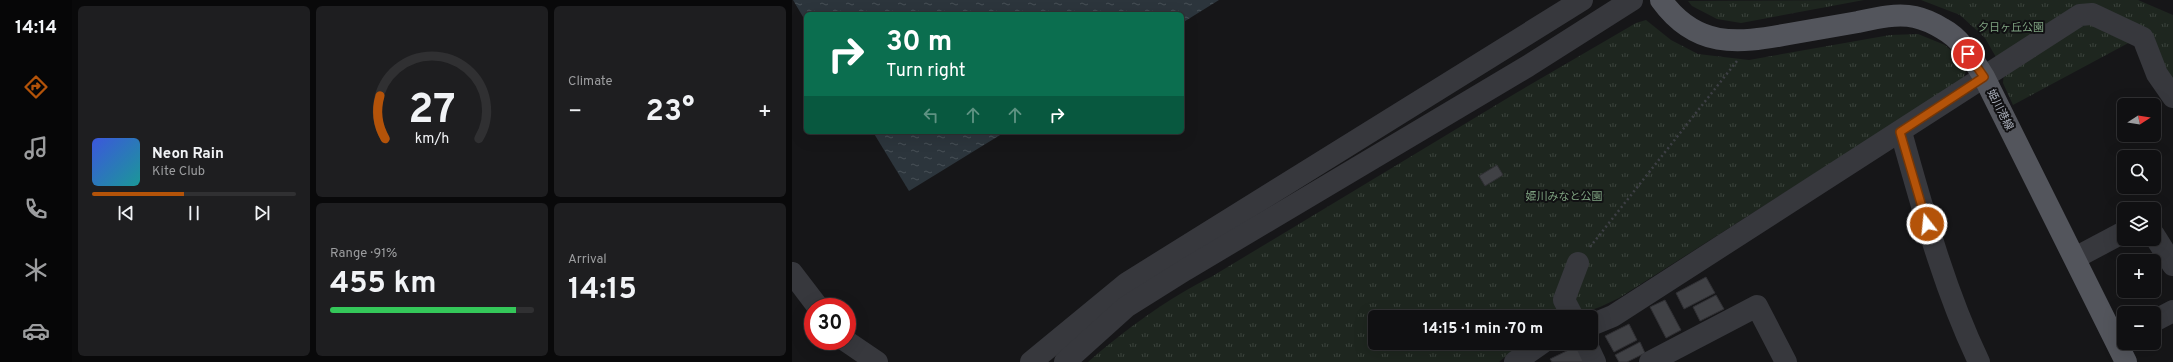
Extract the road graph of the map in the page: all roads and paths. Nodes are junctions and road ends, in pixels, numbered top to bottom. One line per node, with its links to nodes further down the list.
1 (1582, 0): 30 (street)
2 (1632, 0): 31 (street)
3 (1661, 0): 4 (main road, 姫川港線)
4 (1753, 41): 5 (main road, 姫川港線); 12 (path)
5 (1984, 77): 6 (street); 8 (street); 11 (main road, 姫川港線)
6 (2165, 78): 7 (street)
7 (2173, 97)
8 (1900, 132): 19 (street); 36 (street)
9 (2117, 236): 11 (street)
10 (2161, 246): 13 (street)
11 (2075, 258): 20 (main road, 姫川港線)
12 (1578, 263): 16 (street)
13 (2173, 265)
14 (792, 273): 15 (street)
15 (811, 298)
16 (1569, 310)
17 (2173, 311): 18 (street)
18 (2161, 317)
19 (1598, 322)
20 (2117, 334)
21 (856, 348): 29 (street)
22 (849, 350): 27 (street)
23 (852, 350): 28 (street)
24 (1532, 350): 32 (street)
25 (1589, 350): 33 (street)
26 (2123, 350): 37 (main road, 姫川港線)
27 (854, 362)
28 (862, 362)
29 (877, 362)
30 (1031, 362)
31 (1064, 362)
32 (1515, 362)
33 (1595, 362)
34 (1650, 362): 35 (street)
35 (1786, 362)
36 (1979, 362)
37 (2126, 362)

